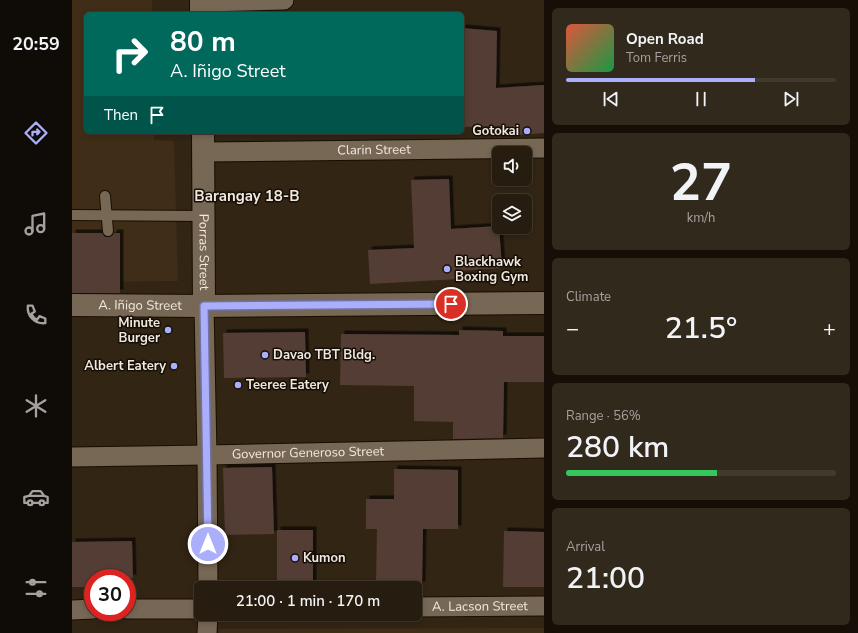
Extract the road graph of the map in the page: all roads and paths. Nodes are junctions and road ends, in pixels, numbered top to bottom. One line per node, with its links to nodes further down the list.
1 (284, 0): 2 (street)
2 (201, 5)
3 (203, 142): 4 (street, Clarin Street); 8 (street, Porras Street)
4 (544, 148)
5 (105, 196): 7 (lane)
6 (72, 214): 7 (lane)
7 (106, 215): 8 (lane); 9 (lane)
8 (203, 216): 12 (street, Porras Street)
9 (108, 230)
10 (544, 303): 12 (street, A. Iñigo Street)
11 (72, 305): 12 (street, A. Iñigo Street)
12 (204, 306): 14 (street, Porras Street)
13 (544, 448): 14 (street, Governor Generoso Street)
14 (207, 455): 15 (street, Governor Generoso Street); 16 (street, Porras Street)
15 (72, 456)
16 (208, 581)
17 (544, 606): 18 (street, A. Lacson Street)
18 (422, 607)
19 (84, 609): 22 (street)
20 (136, 609): 21 (street)
21 (194, 609)
22 (72, 610)
23 (208, 621): 24 (street)
24 (207, 633)

